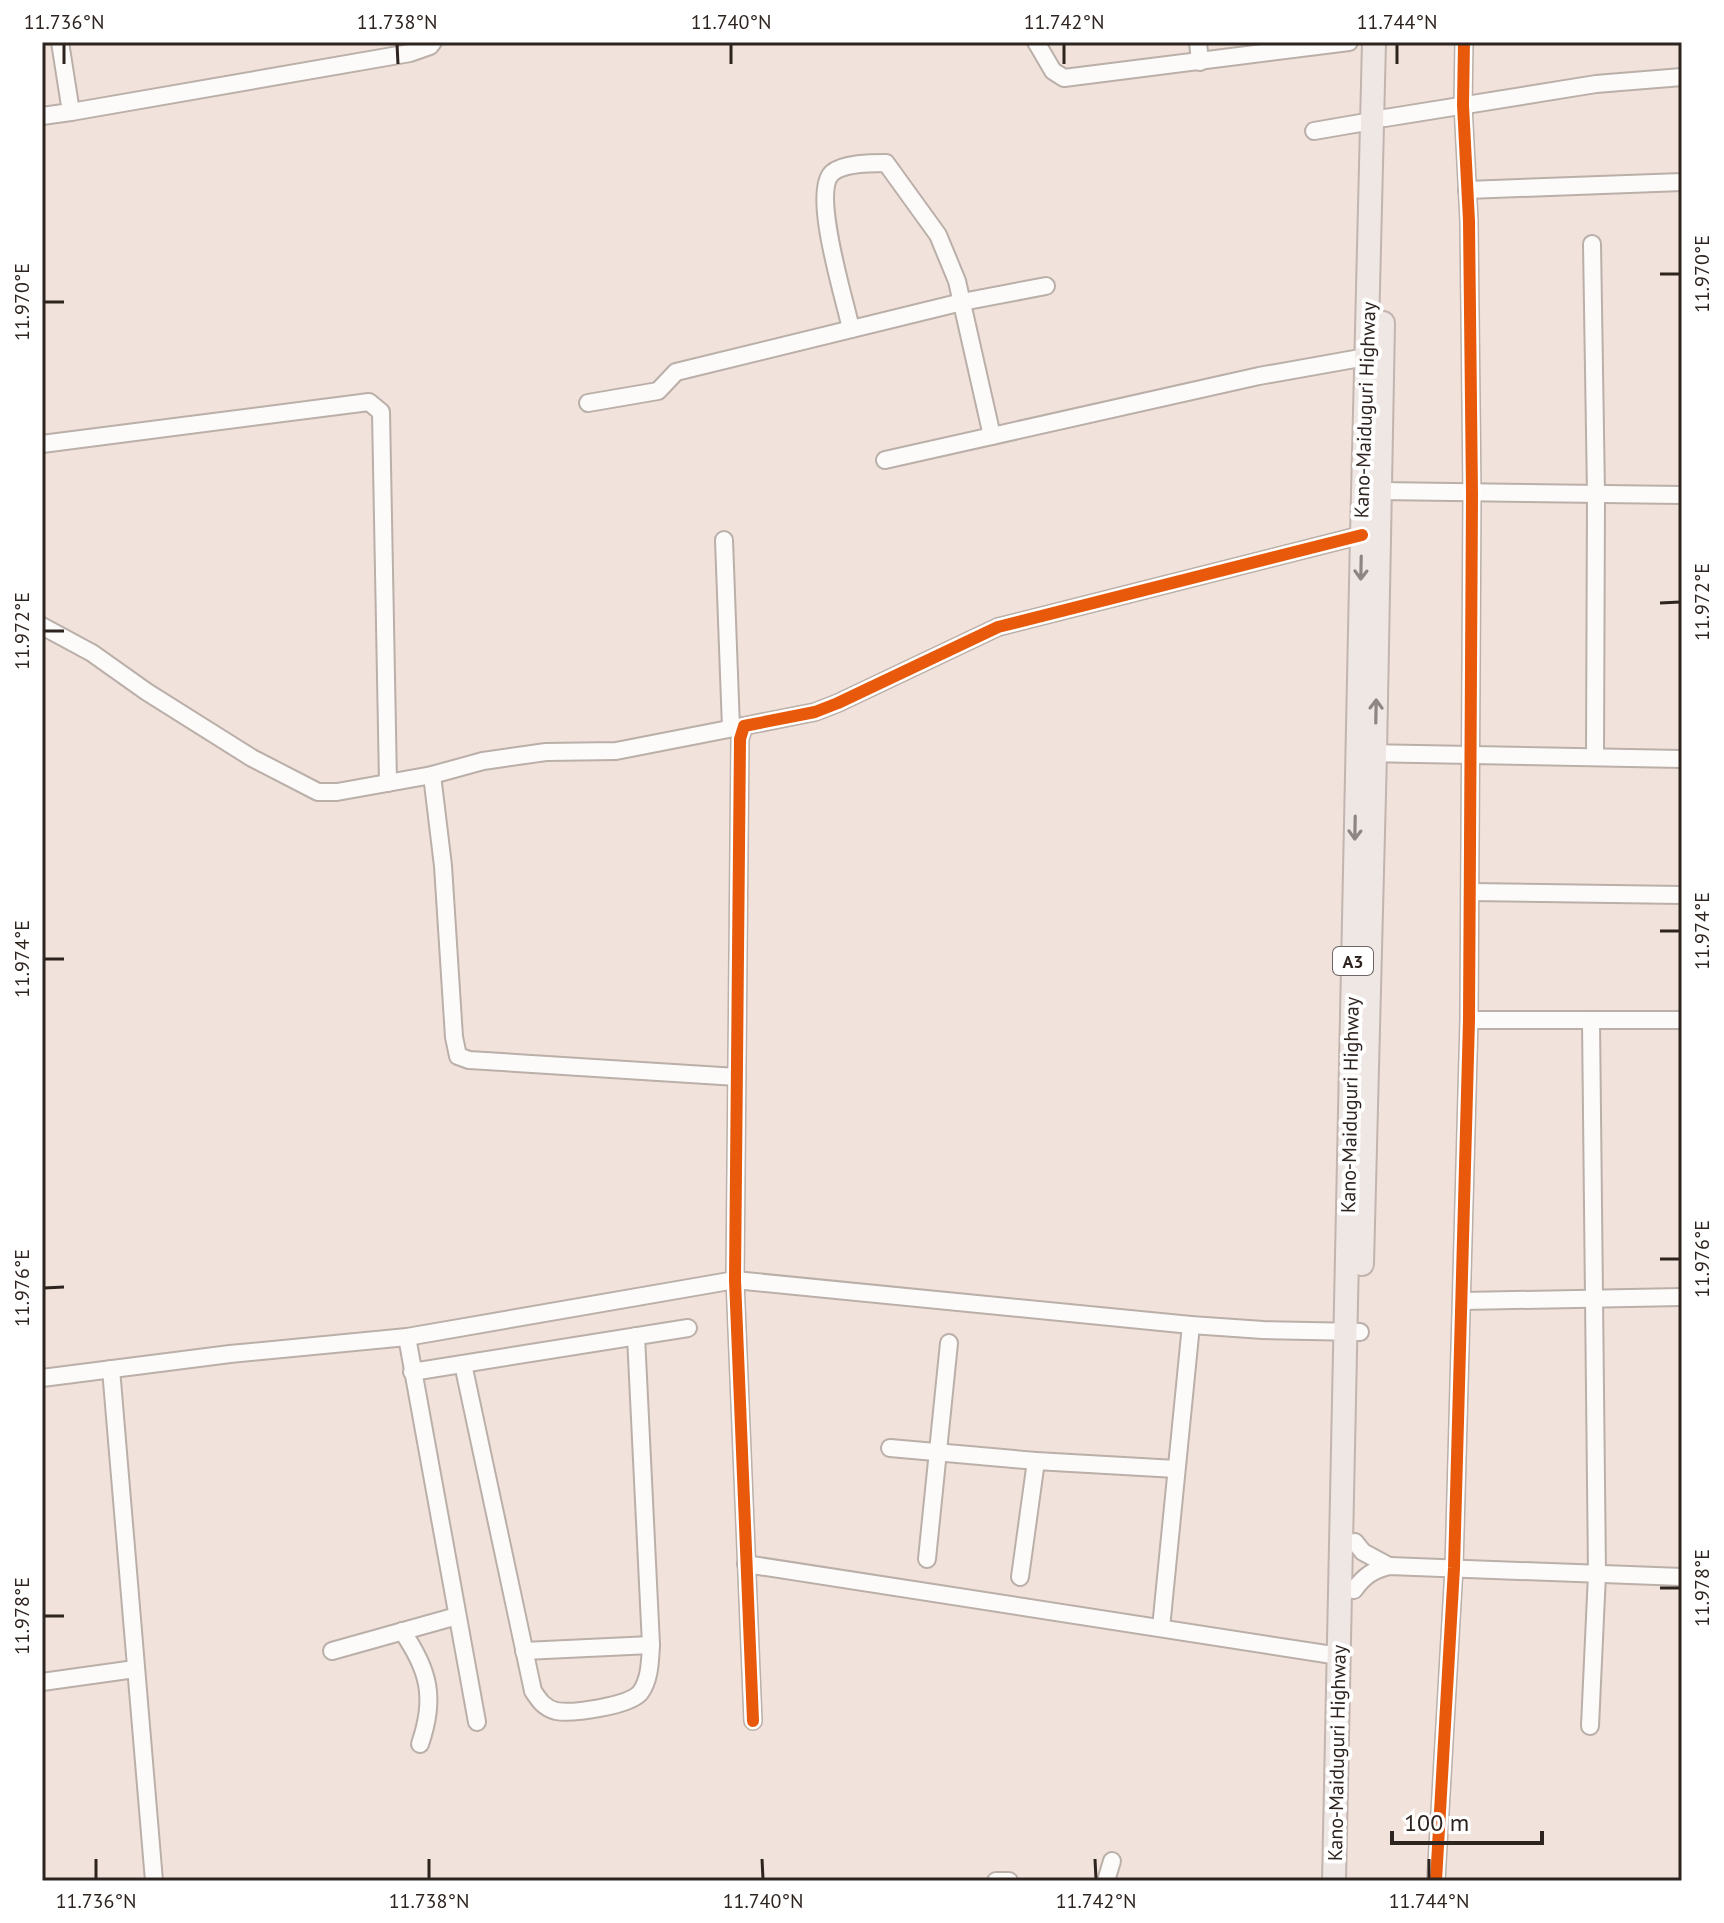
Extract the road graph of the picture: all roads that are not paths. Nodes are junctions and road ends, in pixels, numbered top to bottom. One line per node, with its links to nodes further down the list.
1 (60, 42): 12 (street)
2 (433, 42): 12 (street)
3 (1036, 42): 9 (street)
4 (1198, 42): 9 (street)
5 (1349, 42): 9 (street)
6 (1374, 42): 14 (highway, Kano-Maiduguri Highway / A3)
7 (1387, 42): 14 (highway, Kano-Maiduguri Highway / A3)
8 (1464, 42): 11 (street)
9 (1200, 62)
10 (1682, 77): 11 (street)
11 (1463, 105): 14 (street); 17 (street)
12 (71, 112): 13 (street)
13 (42, 116)
14 (1379, 119): 15 (street); 22 (highway, Kano-Maiduguri Highway / A3)
15 (1314, 131)
16 (1682, 182): 17 (street)
17 (1467, 190): 28 (street)
18 (1592, 244): 29 (street)
19 (1046, 286): 20 (street)
20 (962, 302): 21 (street); 21 (street); 24 (street)
21 (851, 329): 23 (street)
22 (1374, 356): 24 (street); 27 (highway, Kano-Maiduguri Highway / A3); 31 (highway, Kano-Maiduguri Highway / A3)
23 (588, 403)
24 (992, 436): 26 (street)
25 (42, 444): 40 (street)
26 (885, 460)
27 (1380, 491): 28 (street); 35 (highway, Kano-Maiduguri Highway / A3, one-way to 27)
28 (1472, 494): 29 (street); 36 (street)
29 (1596, 494): 30 (street); 37 (street)
30 (1682, 495)
31 (1362, 535): 34 (street); 35 (highway, Kano-Maiduguri Highway / A3, one-way to 35)
32 (724, 540): 34 (street)
33 (42, 626): 40 (street)
34 (738, 727): 39 (street); 46 (street)
35 (1366, 753): 36 (street); 53 (highway, Kano-Maiduguri Highway / A3)
36 (1469, 755): 37 (street); 41 (street)
37 (1595, 757): 38 (street)
38 (1682, 759)
39 (432, 775): 40 (street); 46 (street)
40 (388, 783)
41 (1470, 892): 42 (street); 43 (street)
42 (1682, 895)
43 (1469, 1020): 45 (street); 50 (street)
44 (1682, 1020): 45 (street)
45 (1591, 1021): 49 (street)
46 (737, 1077): 47 (street)
47 (735, 1280): 51 (street); 55 (street); 67 (street)
48 (1682, 1297): 49 (street)
49 (1594, 1299): 50 (street); 70 (street)
50 (1463, 1301): 69 (street)
51 (1191, 1325): 53 (street); 64 (street)
52 (688, 1328): 54 (street)
53 (1353, 1332): 65 (highway, Kano-Maiduguri Highway / A3); 80 (highway, Kano-Maiduguri Highway / A3)
54 (636, 1336): 57 (street); 77 (street)
55 (407, 1337): 58 (street); 59 (street)
56 (949, 1343): 62 (street)
57 (463, 1364): 59 (street); 79 (street)
58 (111, 1369): 60 (street); 81 (street)
59 (412, 1372): 74 (street)
60 (42, 1378)
61 (890, 1448): 62 (street)
62 (937, 1452): 63 (street); 66 (street)
63 (1036, 1461): 64 (street); 71 (street)
64 (1176, 1469): 75 (street)
65 (1355, 1542): 68 (street); 73 (highway, Kano-Maiduguri Highway / A3)
66 (927, 1559)
67 (746, 1564): 75 (street); 83 (street)
68 (1389, 1566): 69 (street); 73 (street)
69 (1454, 1568): 70 (street); 94 (street)
70 (1597, 1574): 72 (street); 85 (street)
71 (1020, 1577)
72 (1682, 1577)
73 (1354, 1590): 93 (highway, Kano-Maiduguri Highway / A3)
74 (457, 1616): 76 (street); 84 (street)
75 (1161, 1628): 80 (street)
76 (402, 1631): 78 (street); 86 (street)
77 (651, 1645): 79 (street); 79 (street)
78 (332, 1651)
79 (524, 1651)
80 (1339, 1656): 92 (highway, Kano-Maiduguri Highway / A3)
81 (135, 1669): 82 (street); 88 (street)
82 (42, 1682)
83 (753, 1721)
84 (477, 1722)
85 (1590, 1726)
86 (420, 1744)
87 (1112, 1861): 91 (street)
88 (154, 1881)
89 (996, 1881): 90 (street)
90 (1009, 1881)
91 (1106, 1881)
92 (1334, 1881)
93 (1348, 1881)
94 (1436, 1881)

